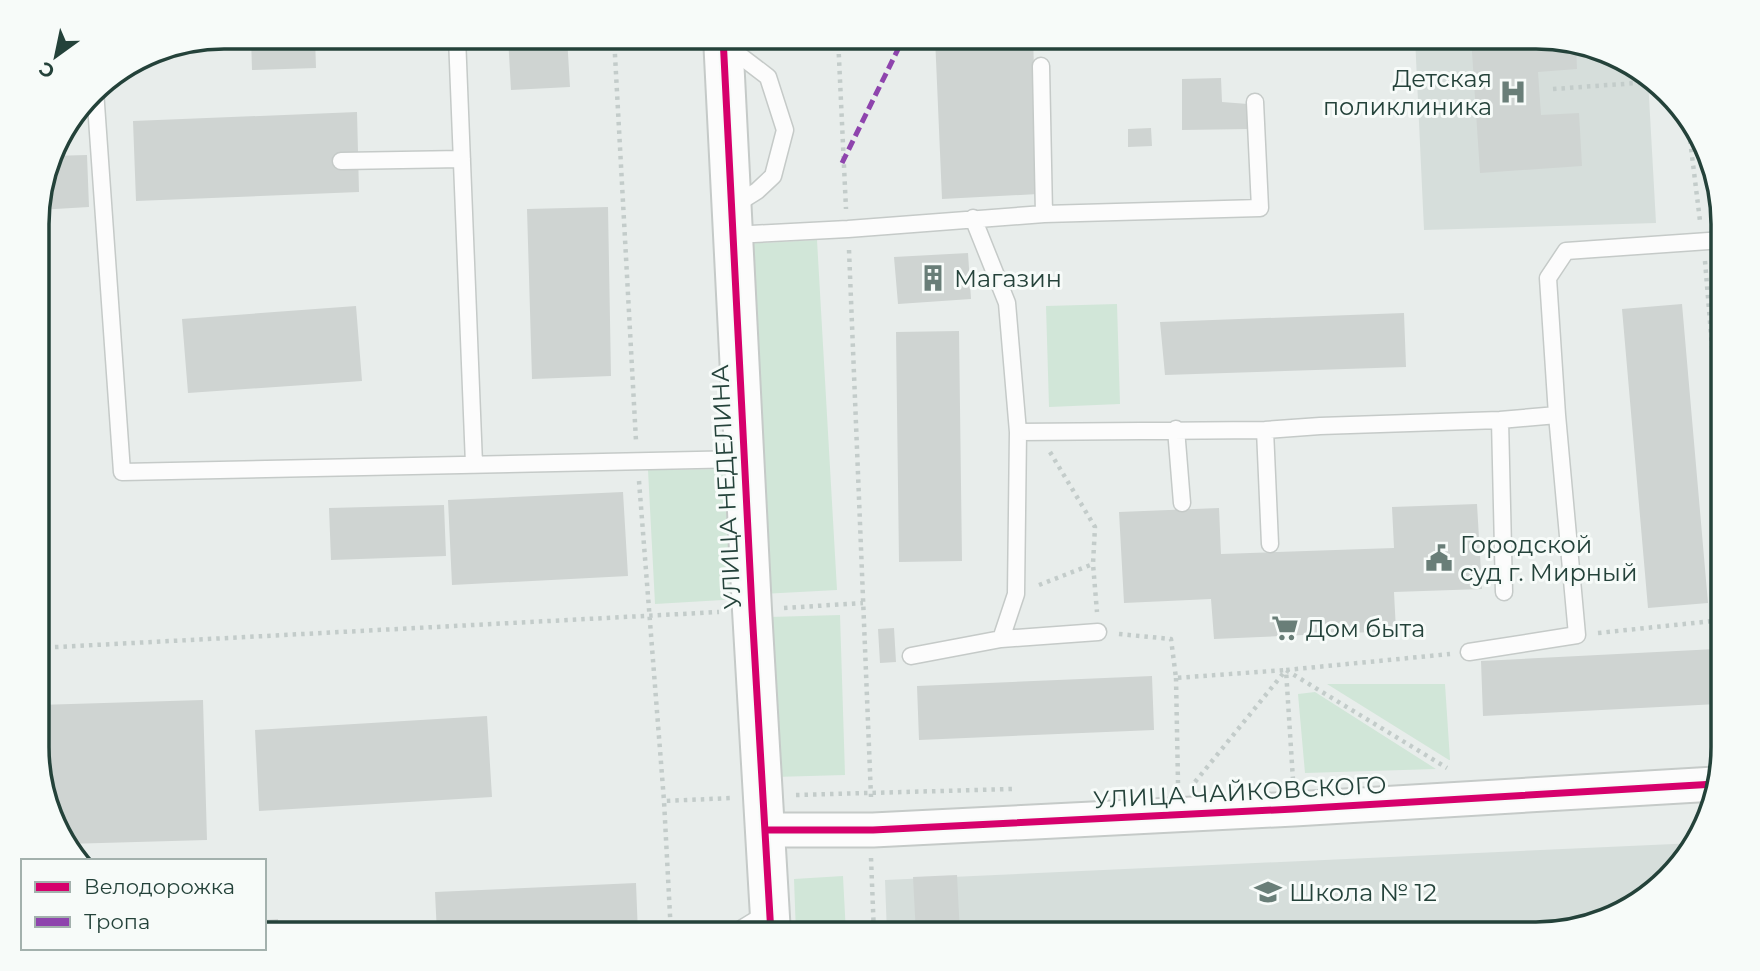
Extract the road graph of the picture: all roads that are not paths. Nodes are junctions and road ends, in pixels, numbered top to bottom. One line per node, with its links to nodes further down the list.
1 (457, 49): 7 (lane)
2 (723, 49): 11 (street, УЛИЦА НЕДЕЛИНА)
3 (734, 49): 11 (lane)
4 (1041, 66): 9 (lane)
5 (1255, 102): 9 (lane)
6 (96, 104): 19 (lane)
7 (462, 159): 8 (lane); 19 (lane)
8 (341, 161)
9 (1044, 214): 10 (lane)
10 (973, 218): 11 (lane); 17 (lane)
11 (732, 221): 18 (street, УЛИЦА НЕДЕЛИНА)
12 (1711, 241): 13 (lane)
13 (1557, 415): 14 (lane); 25 (lane)
14 (1500, 420): 16 (lane); 22 (lane)
15 (1176, 429): 16 (lane); 17 (lane); 20 (lane)
16 (1265, 430): 21 (lane)
17 (1018, 432): 24 (lane)
18 (744, 459): 19 (lane); 28 (street, УЛИЦА НЕДЕЛИНА)
19 (474, 464)
20 (1182, 503)
21 (1270, 544)
22 (1504, 592)
23 (1098, 632): 24 (lane)
24 (1001, 639): 26 (lane)
25 (1469, 652)
26 (911, 656)
27 (1707, 784): 28 (street, УЛИЦА ЧАЙКОВСКОГО)
28 (765, 813): 29 (street, УЛИЦА НЕДЕЛИНА)
29 (771, 922)

